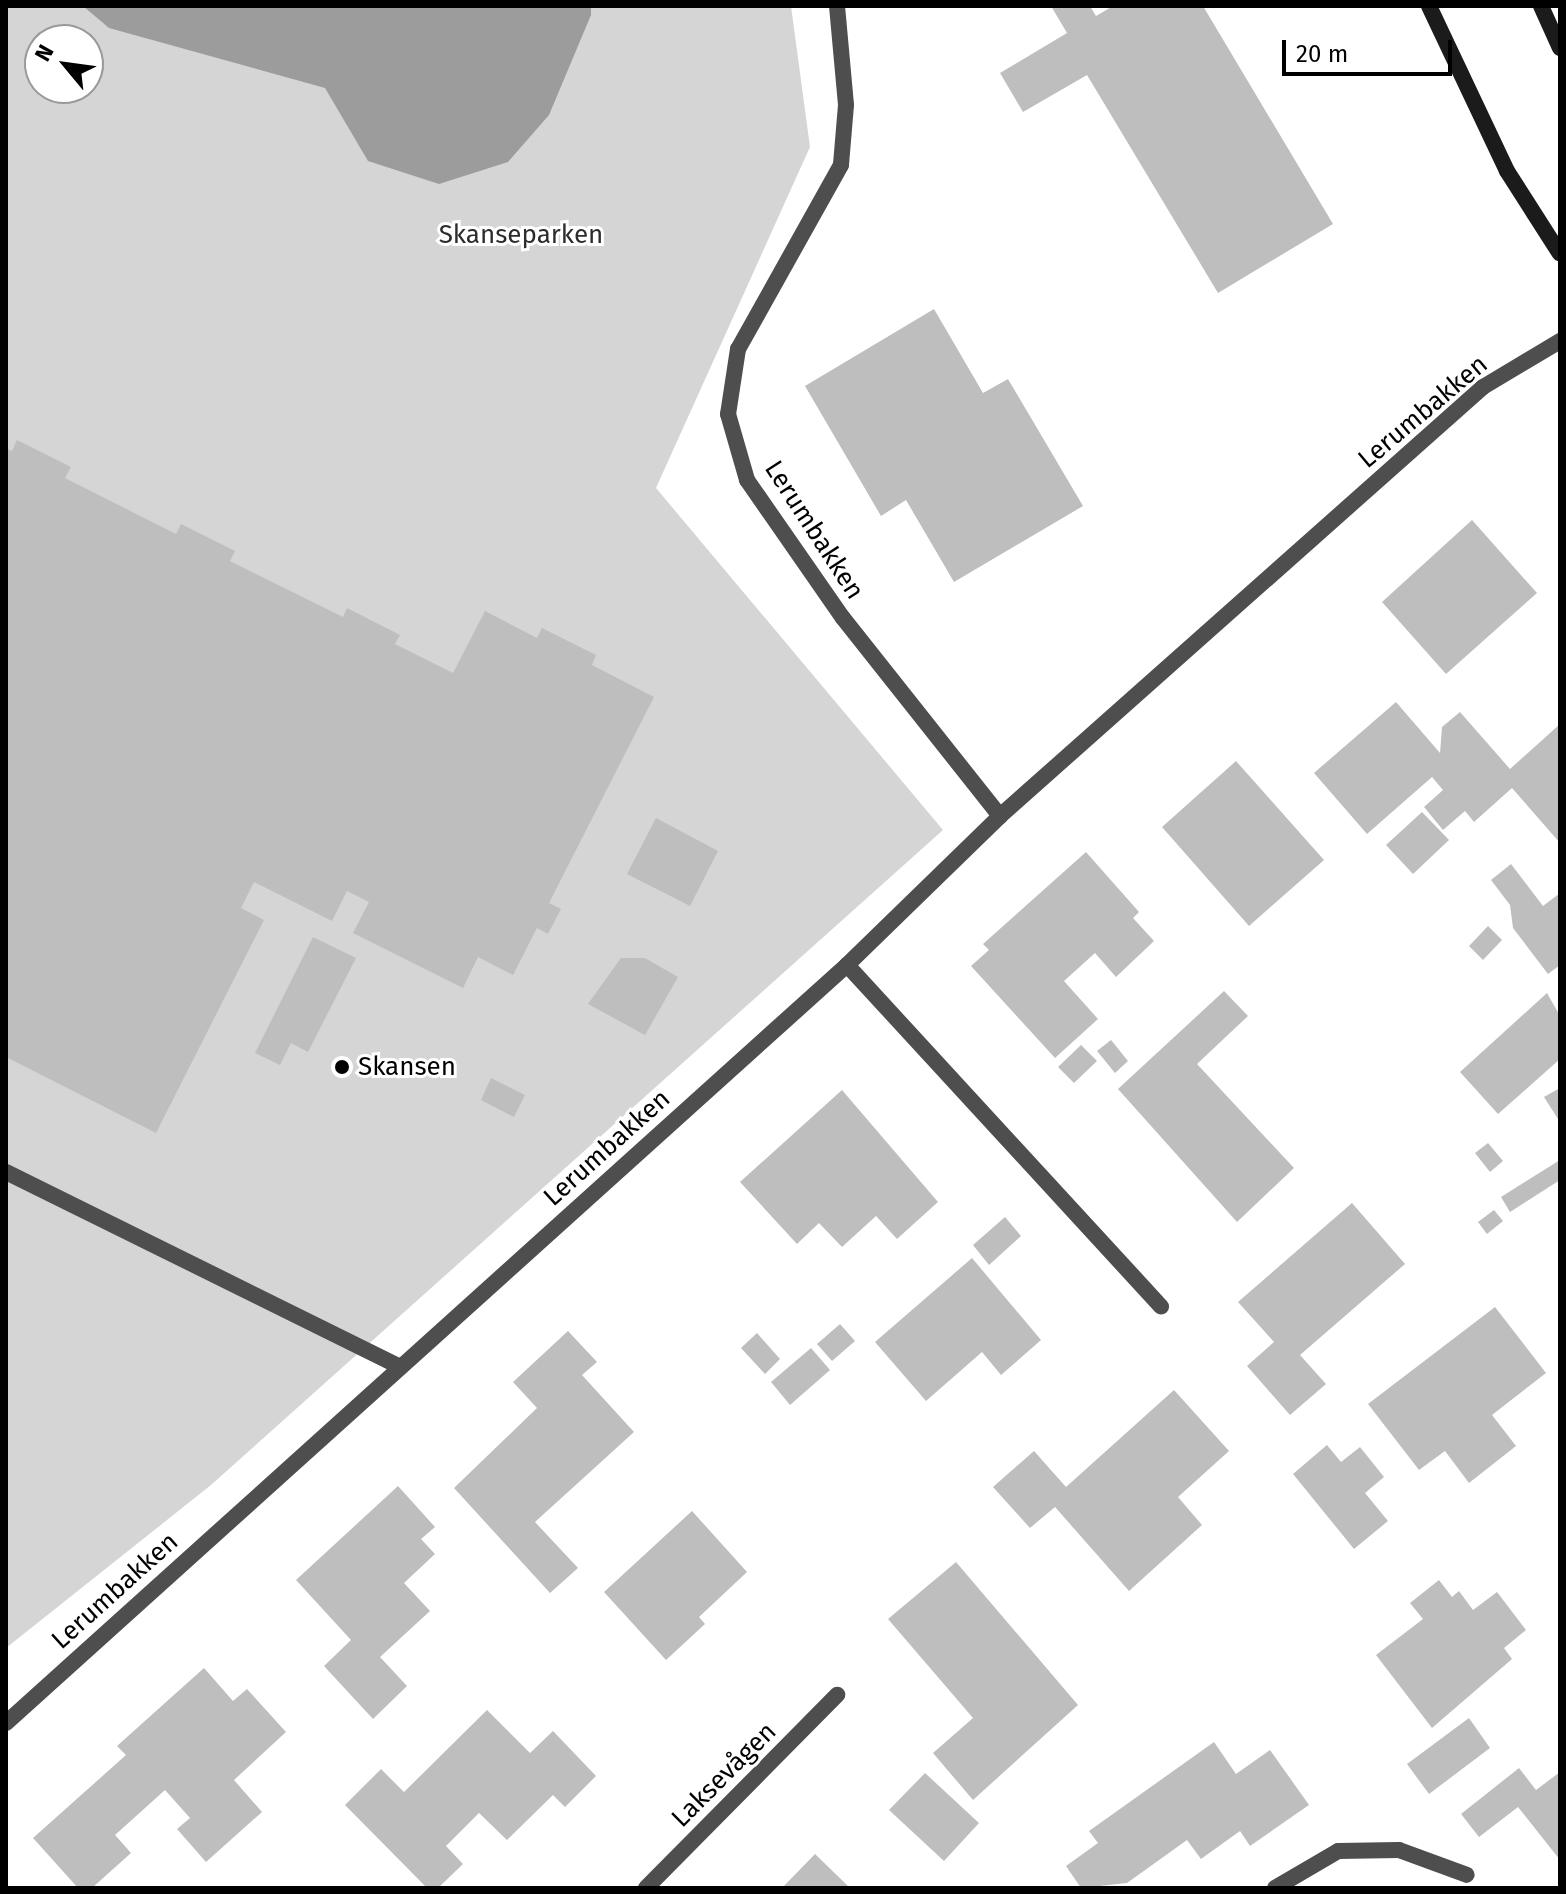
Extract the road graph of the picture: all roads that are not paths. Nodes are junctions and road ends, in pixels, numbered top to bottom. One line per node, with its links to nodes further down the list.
1 (837, 6): 7 (street, Lerumbakken)
2 (1429, 6): 5 (main road)
3 (1541, 6): 4 (main road)
4 (1560, 48)
5 (1560, 254)
6 (1560, 341): 7 (street, Lerumbakken)
7 (1000, 816): 8 (street, Lerumbakken)
8 (847, 965): 10 (street); 11 (street, Lerumbakken)
9 (6, 1172): 11 (street)
10 (1161, 1307)
11 (399, 1366): 13 (street, Lerumbakken)
12 (837, 1695): 15 (street, Laksevågen)
13 (6, 1723)
14 (1467, 1875): 16 (street)
15 (646, 1888)
16 (1275, 1888)

